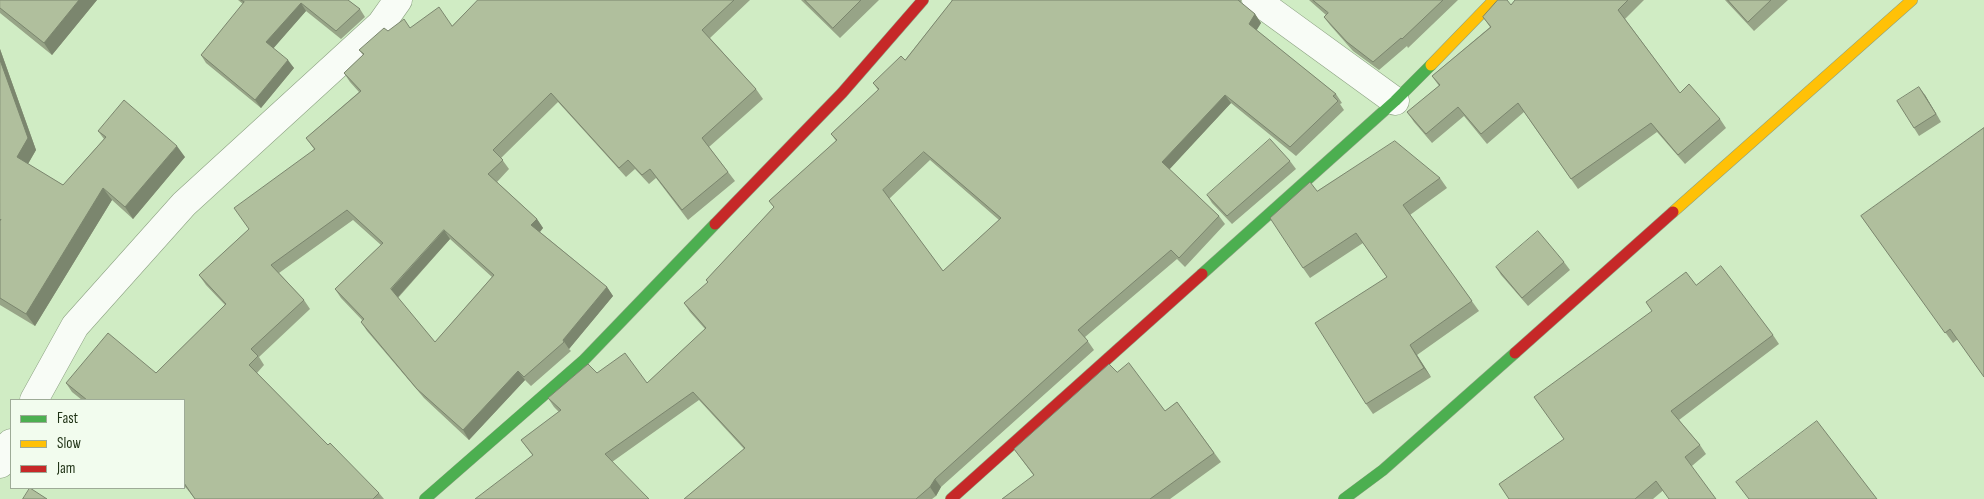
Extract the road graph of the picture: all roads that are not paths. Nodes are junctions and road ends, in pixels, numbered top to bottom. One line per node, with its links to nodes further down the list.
1 (398, 0): 7 (street)
2 (923, 0): 10 (street)
3 (1256, 0): 6 (street)
4 (1494, 0): 6 (street)
5 (1912, 0): 12 (street)
6 (1395, 101): 11 (street)
7 (35, 399)
8 (10, 445): 9 (street)
9 (0, 464)
10 (425, 499)
11 (951, 499)
12 (1344, 499)

